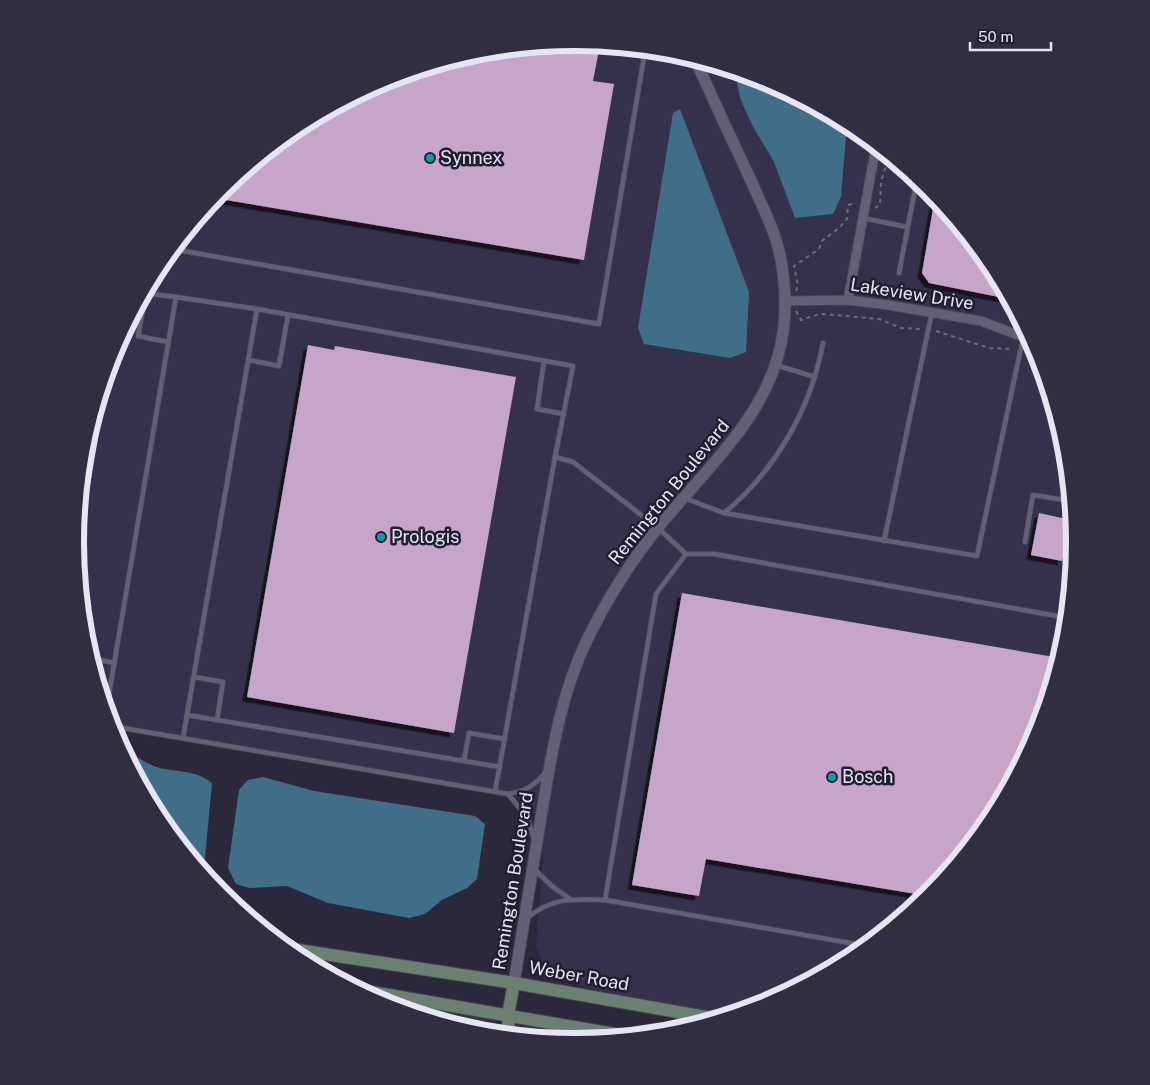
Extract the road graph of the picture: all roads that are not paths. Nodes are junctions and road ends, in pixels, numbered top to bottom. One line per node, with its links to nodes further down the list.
1 (644, 57): 7 (lane)
2 (699, 67): 12 (street, Remington Boulevard)
3 (875, 153): 5 (street)
4 (915, 188): 6 (lane)
5 (862, 218): 6 (lane); 11 (street)
6 (907, 226): 8 (lane)
7 (180, 250)
8 (899, 273)
9 (152, 294): 10 (lane)
10 (176, 297): 13 (lane); 18 (lane)
11 (848, 300): 12 (street, Lakeview Drive); 15 (street, Lakeview Drive)
12 (784, 301): 23 (street, Remington Boulevard)
13 (257, 310): 16 (lane); 21 (lane)
14 (142, 311): 18 (lane)
15 (932, 312): 17 (street, Lakeview Drive); 31 (lane)
16 (288, 315): 21 (lane); 22 (lane)
17 (1021, 337)
18 (168, 342): 36 (lane)
19 (824, 344): 24 (lane)
20 (1025, 346): 31 (lane)
21 (249, 360): 37 (lane)
22 (544, 361): 25 (lane); 25 (lane)
23 (775, 365): 24 (lane); 27 (street, Remington Boulevard)
24 (815, 377): 29 (lane)
25 (564, 414): 26 (lane)
26 (555, 457): 30 (lane); 43 (lane)
27 (684, 498): 29 (lane); 30 (street, Remington Boulevard)
28 (1064, 500): 32 (lane)
29 (724, 514): 31 (lane)
30 (658, 528): 33 (lane); 46 (street, Remington Boulevard)
31 (884, 540)
32 (1025, 542)
33 (686, 554): 34 (lane); 52 (lane)
34 (1060, 617)
35 (98, 660): 36 (lane)
36 (115, 663): 38 (lane)
37 (194, 677): 39 (lane); 40 (lane)
38 (108, 694)
39 (187, 715): 40 (lane); 42 (lane)
40 (217, 720): 44 (lane)
41 (120, 728): 42 (lane)
42 (183, 738): 47 (lane)
43 (505, 739): 44 (lane); 45 (lane)
44 (464, 761): 45 (lane)
45 (500, 767): 47 (lane)
46 (549, 768): 48 (lane); 49 (street, Remington Boulevard)
47 (495, 792): 48 (lane)
48 (508, 794): 49 (lane)
49 (536, 846): 50 (street, Remington Boulevard)
50 (533, 868): 51 (lane); 53 (street, Remington Boulevard)
51 (570, 899): 52 (lane); 53 (lane)
52 (605, 900): 54 (lane)
53 (524, 920): 56 (street, Remington Boulevard)
54 (857, 944)
55 (301, 950): 56 (main road, Weber Road)
56 (514, 983): 60 (main road, Remington Boulevard); 61 (main road, Weber Road)
57 (381, 993): 58 (main road)
58 (403, 997): 59 (lane); 60 (main road)
59 (397, 1000)
60 (508, 1015): 62 (main road); 63 (main road); 64 (main road)
61 (703, 1017)
62 (501, 1028)
63 (508, 1029)
64 (609, 1033)

